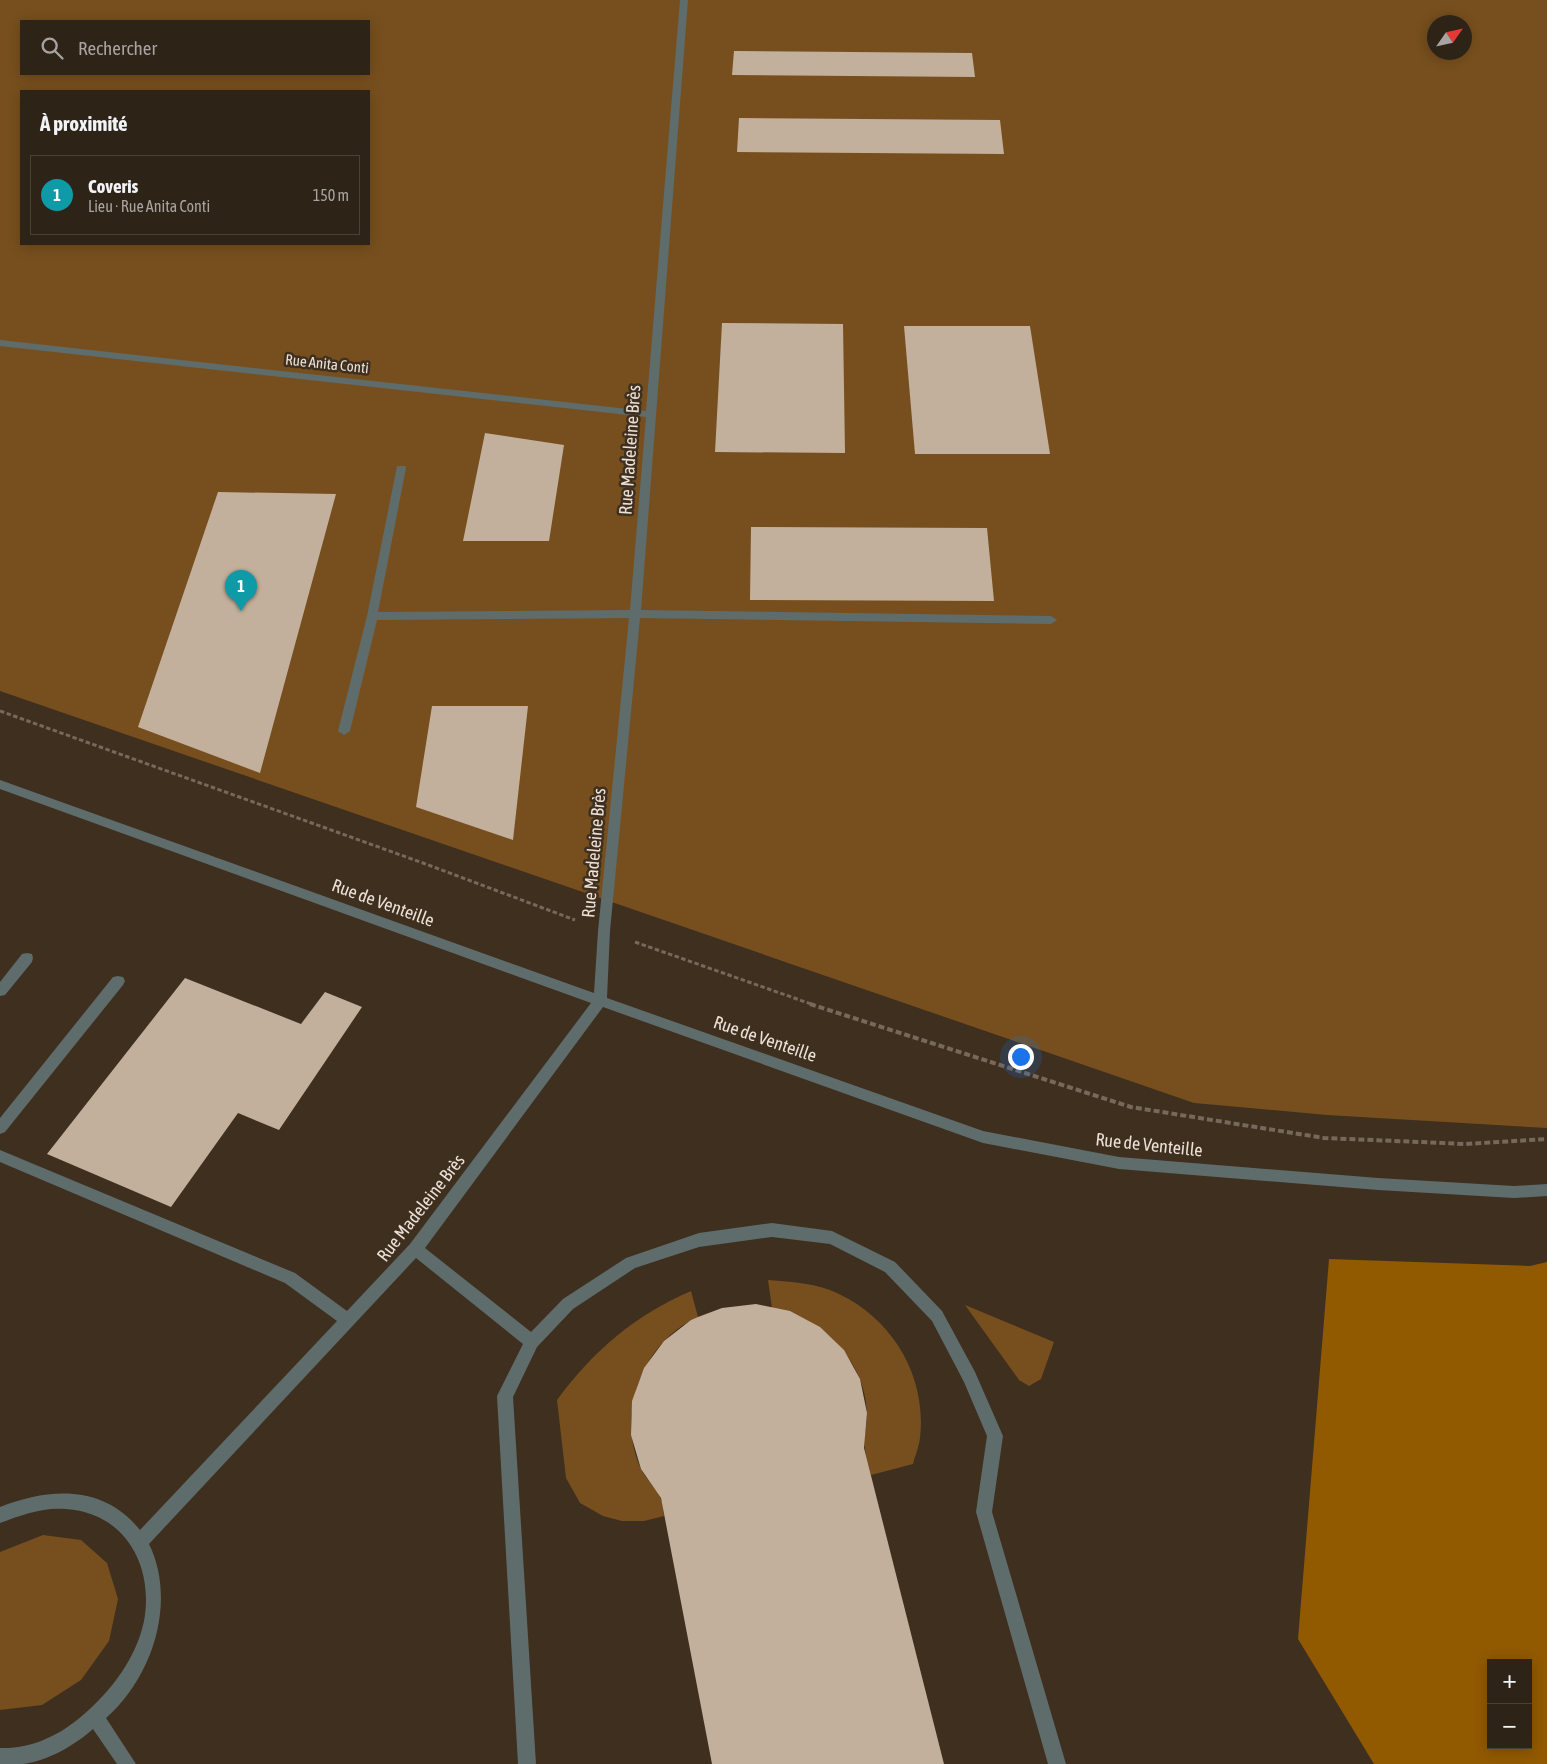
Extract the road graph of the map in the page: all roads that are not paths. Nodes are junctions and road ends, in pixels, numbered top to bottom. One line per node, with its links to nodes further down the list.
1 (684, 0): 3 (street, Rue Madeleine Brès)
2 (0, 342): 3 (street, Rue Anita Conti)
3 (650, 414): 5 (street, Rue Madeleine Brès)
4 (401, 468): 6 (street)
5 (635, 614): 6 (street); 7 (street); 13 (street, Rue Madeleine Brès)
6 (372, 616): 8 (street)
7 (1051, 620)
8 (344, 731)
9 (0, 784): 13 (street, Rue de Venteille)
10 (27, 958): 12 (street)
11 (118, 981): 14 (street)
12 (0, 991)
13 (600, 1001): 16 (street, Rue de Venteille); 17 (street, Rue Madeleine Brès)
14 (0, 1128)
15 (0, 1156): 18 (street)
16 (1547, 1190)
17 (415, 1249): 18 (street, Rue Madeleine Brès); 19 (street)
18 (348, 1320): 21 (street, Rue Madeleine Brès)
19 (532, 1342): 25 (street); 26 (street)
20 (0, 1515): 21 (street)
21 (140, 1541): 22 (street)
22 (95, 1718): 23 (street); 24 (street)
23 (0, 1757)
24 (127, 1764)
25 (527, 1764)
26 (1057, 1764)

